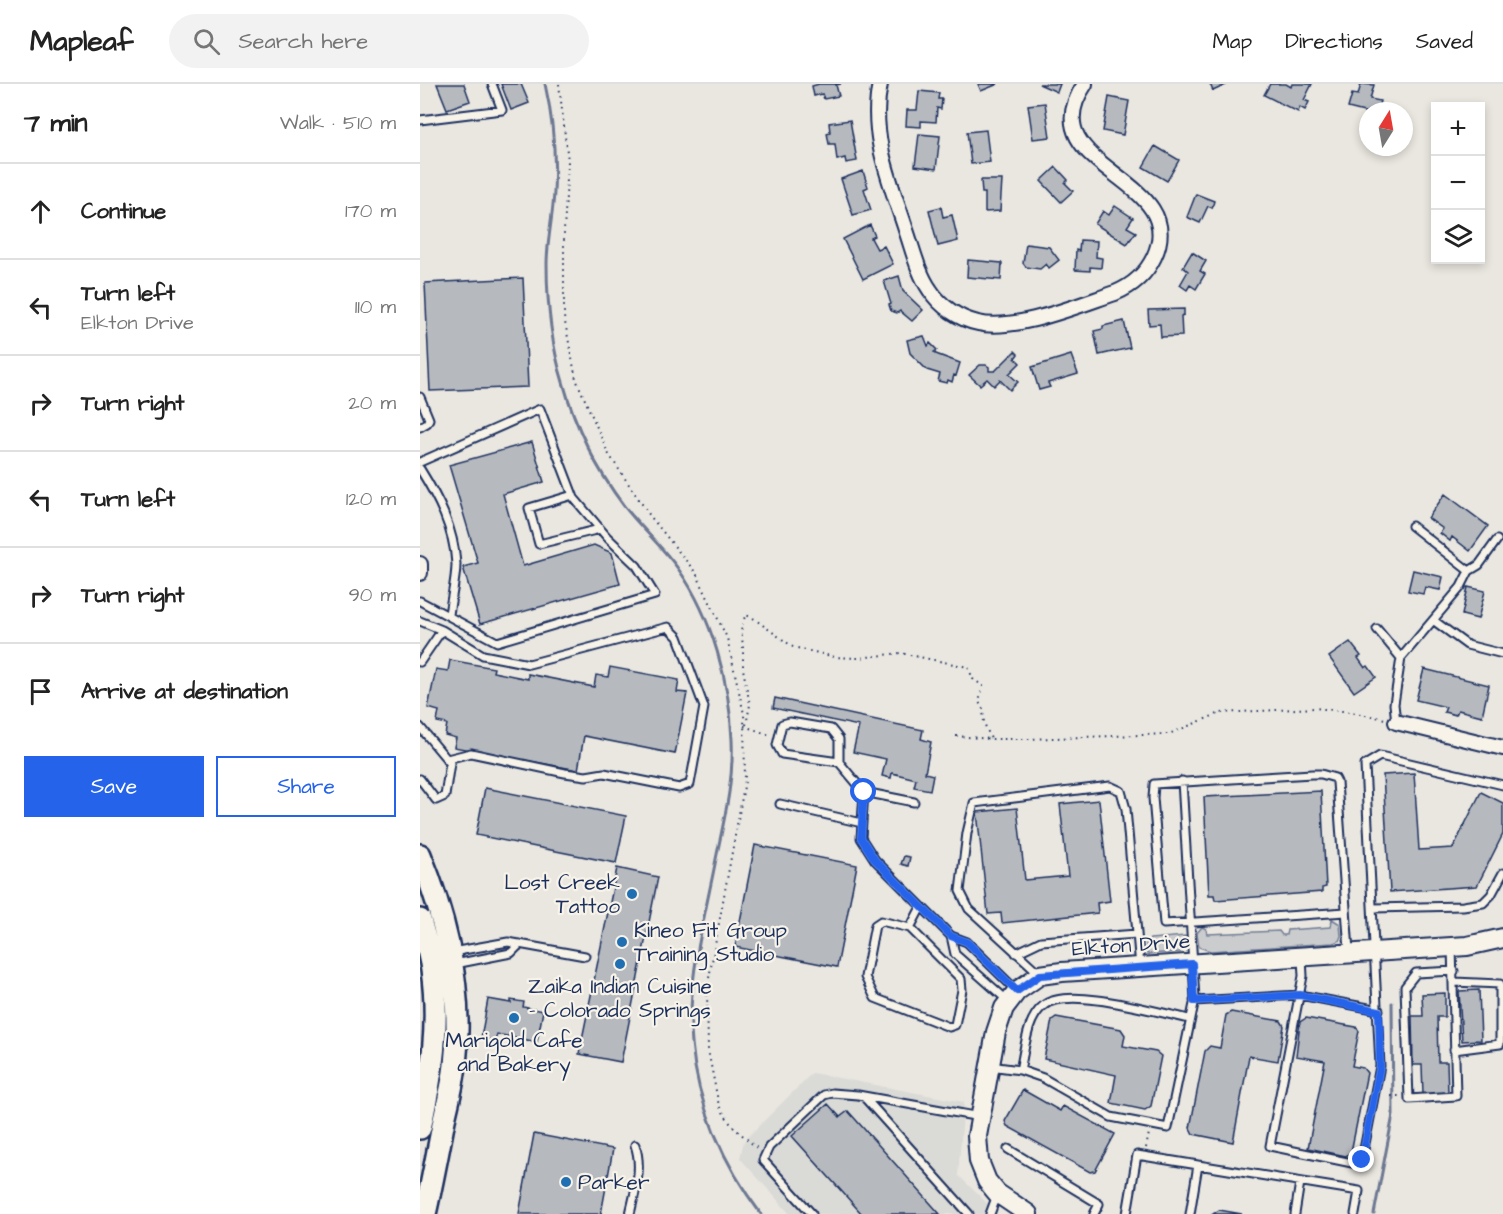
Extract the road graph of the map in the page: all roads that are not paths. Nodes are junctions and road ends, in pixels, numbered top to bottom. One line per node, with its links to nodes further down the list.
1 (492, 84): 4 (lane)
2 (880, 84): 3 (street)
3 (1085, 84)
4 (420, 120)
5 (420, 397): 6 (lane)
6 (420, 427)
7 (420, 462): 9 (lane)
8 (420, 469): 17 (lane)
9 (573, 495): 11 (lane); 11 (lane)
10 (1412, 526): 14 (lane)
11 (600, 528): 17 (lane)
12 (1497, 540): 14 (lane)
13 (420, 564): 15 (street)
14 (1469, 571): 18 (lane)
15 (420, 573)
16 (420, 601): 17 (lane)
17 (449, 615)
18 (1433, 620): 22 (lane); 23 (lane)
19 (420, 621): 21 (lane)
20 (1377, 629): 23 (lane)
21 (442, 630): 24 (lane); 28 (lane)
22 (1503, 654)
23 (1401, 658): 25 (lane)
24 (420, 662)
25 (1396, 722): 27 (street)
26 (420, 727): 28 (lane)
27 (1503, 748)
28 (447, 759): 30 (lane)
29 (839, 762): 29 (lane); 33 (lane)
30 (420, 779)
31 (1182, 781): 41 (lane); 43 (lane); 43 (lane)
32 (1503, 785): 40 (lane)
33 (864, 792): 34 (lane); 36 (lane)
34 (914, 802)
35 (780, 804): 36 (lane)
36 (862, 823): 39 (lane)
37 (420, 855): 55 (main road)
38 (1503, 873): 40 (lane)
39 (921, 907): 44 (lane); 46 (lane)
40 (1373, 908): 50 (lane)
41 (1346, 912): 43 (lane); 52 (lane)
42 (420, 920): 55 (main road)
43 (1191, 922): 56 (lane)
44 (910, 928): 44 (lane)
45 (1137, 934): 51 (lane); 51 (lane); 57 (lane)
46 (951, 936): 62 (lane); 62 (lane)
47 (1503, 938): 49 (street, Elkton Drive)
48 (520, 944): 53 (lane); 55 (lane); 55 (lane)
49 (1452, 947): 50 (street, Elkton Drive); 58 (lane)
50 (1376, 952): 52 (street, Elkton Drive); 64 (lane)
51 (1016, 953): 59 (lane)
52 (1349, 954): 54 (street, Elkton Drive)
53 (585, 956)
54 (1302, 957): 56 (street, Elkton Drive); 61 (lane)
55 (434, 961): 71 (main road); 78 (main road)
56 (1192, 964): 57 (street, Elkton Drive); 63 (lane)
57 (1140, 967): 59 (street, Elkton Drive)
58 (1454, 971): 60 (lane); 66 (lane)
59 (1040, 975): 62 (street)
60 (1454, 982): 66 (lane); 66 (lane)
61 (1300, 995): 63 (lane); 64 (lane); 64 (lane)
62 (1013, 996): 67 (street)
63 (1194, 1001): 65 (lane)
64 (1379, 1011)
65 (1190, 1019): 68 (lane); 68 (lane)
66 (1454, 1050)
67 (990, 1065): 68 (lane); 70 (street)
68 (1020, 1070)
69 (864, 1097): 70 (lane); 80 (lane); 81 (lane)
70 (980, 1118): 76 (street)
71 (420, 1128)
72 (635, 1145): 79 (lane)
73 (1008, 1149): 83 (lane)
74 (1198, 1165): 75 (lane); 84 (lane); 85 (lane)
75 (1300, 1182): 86 (lane); 87 (lane)
76 (998, 1193): 77 (street); 82 (lane)
77 (1021, 1212)
78 (426, 1214)
79 (630, 1214)
80 (812, 1214)
81 (969, 1214)
82 (990, 1214)
83 (1094, 1214)
84 (1127, 1214)
85 (1190, 1214)
86 (1295, 1214)
87 (1355, 1214)

